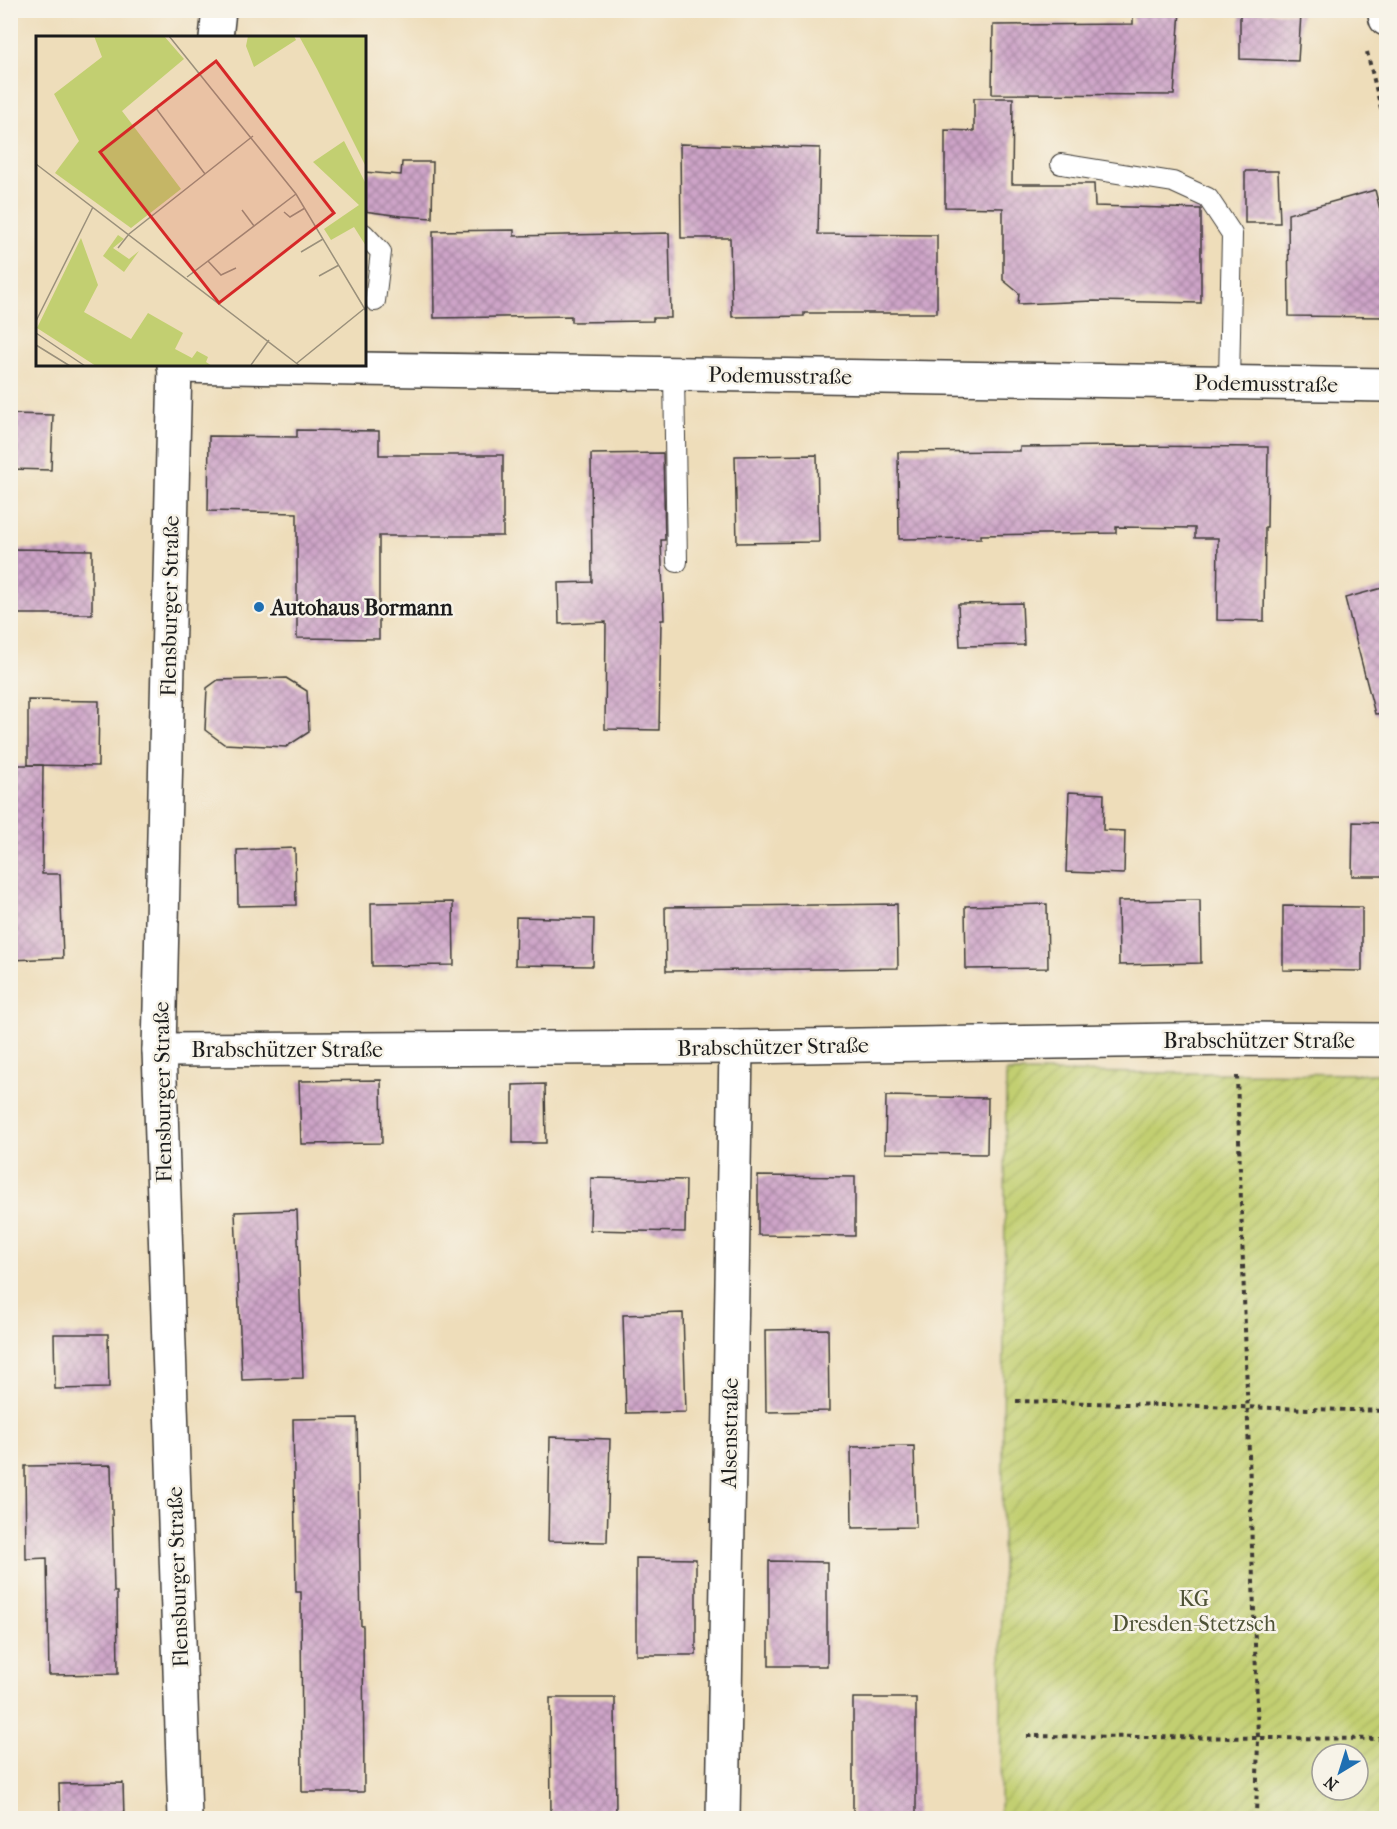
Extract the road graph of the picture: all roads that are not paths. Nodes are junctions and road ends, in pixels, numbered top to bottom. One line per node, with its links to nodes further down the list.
1 (219, 10): 4 (street)
2 (1384, 10): 3 (street)
3 (1386, 19)
4 (216, 36)
5 (1061, 164): 11 (lane)
6 (366, 236): 7 (lane)
7 (375, 301)
8 (175, 366): 16 (street, Flensburger Straße)
9 (230, 366): 10 (street, Podemusstraße)
10 (674, 374): 11 (street, Podemusstraße); 13 (lane)
11 (1229, 382): 12 (street, Podemusstraße)
12 (1386, 385)
13 (677, 562)
14 (1386, 1040): 15 (street, Brabschützer Straße)
15 (736, 1047): 16 (street, Brabschützer Straße); 18 (street, Alsenstraße)
16 (159, 1050): 17 (street, Flensburger Straße)
17 (185, 1818)
18 (723, 1818)

